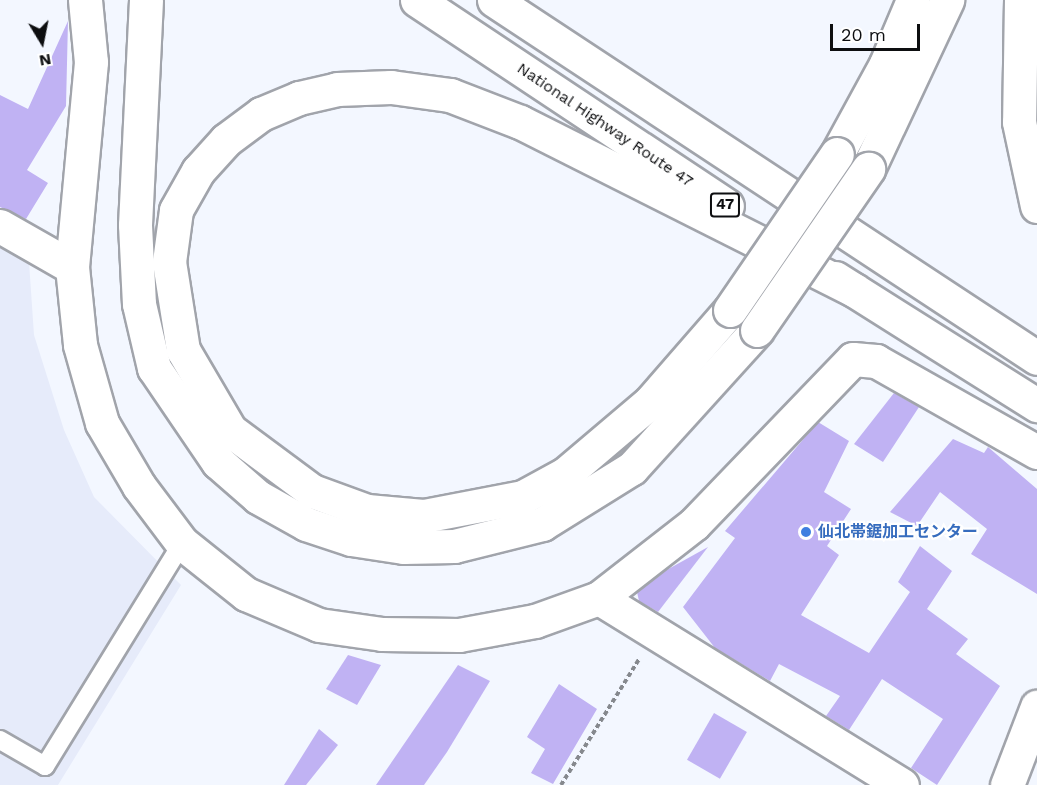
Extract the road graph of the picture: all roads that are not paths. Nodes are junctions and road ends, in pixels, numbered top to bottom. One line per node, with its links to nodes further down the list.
1 (85, 0): 10 (main road)
2 (146, 0): 6 (main road, bridge)
3 (417, 0): 11 (main road, National Highway Route 47 / 47)
4 (494, 0): 12 (main road, 47)
5 (913, 0): 11 (main road, bridge)
6 (947, 0)
7 (1021, 0): 8 (main road)
8 (1037, 206)
9 (0, 226): 10 (main road)
10 (72, 267): 15 (main road)
11 (854, 291): 13 (main road, National Highway Route 47 / 47)
12 (1037, 357)
13 (1037, 405)
14 (1037, 452): 16 (main road)
15 (182, 543): 16 (main road); 18 (lane)
16 (599, 598): 19 (main road)
17 (1037, 707): 20 (main road)
18 (0, 740)
19 (902, 785)
20 (1006, 785)

